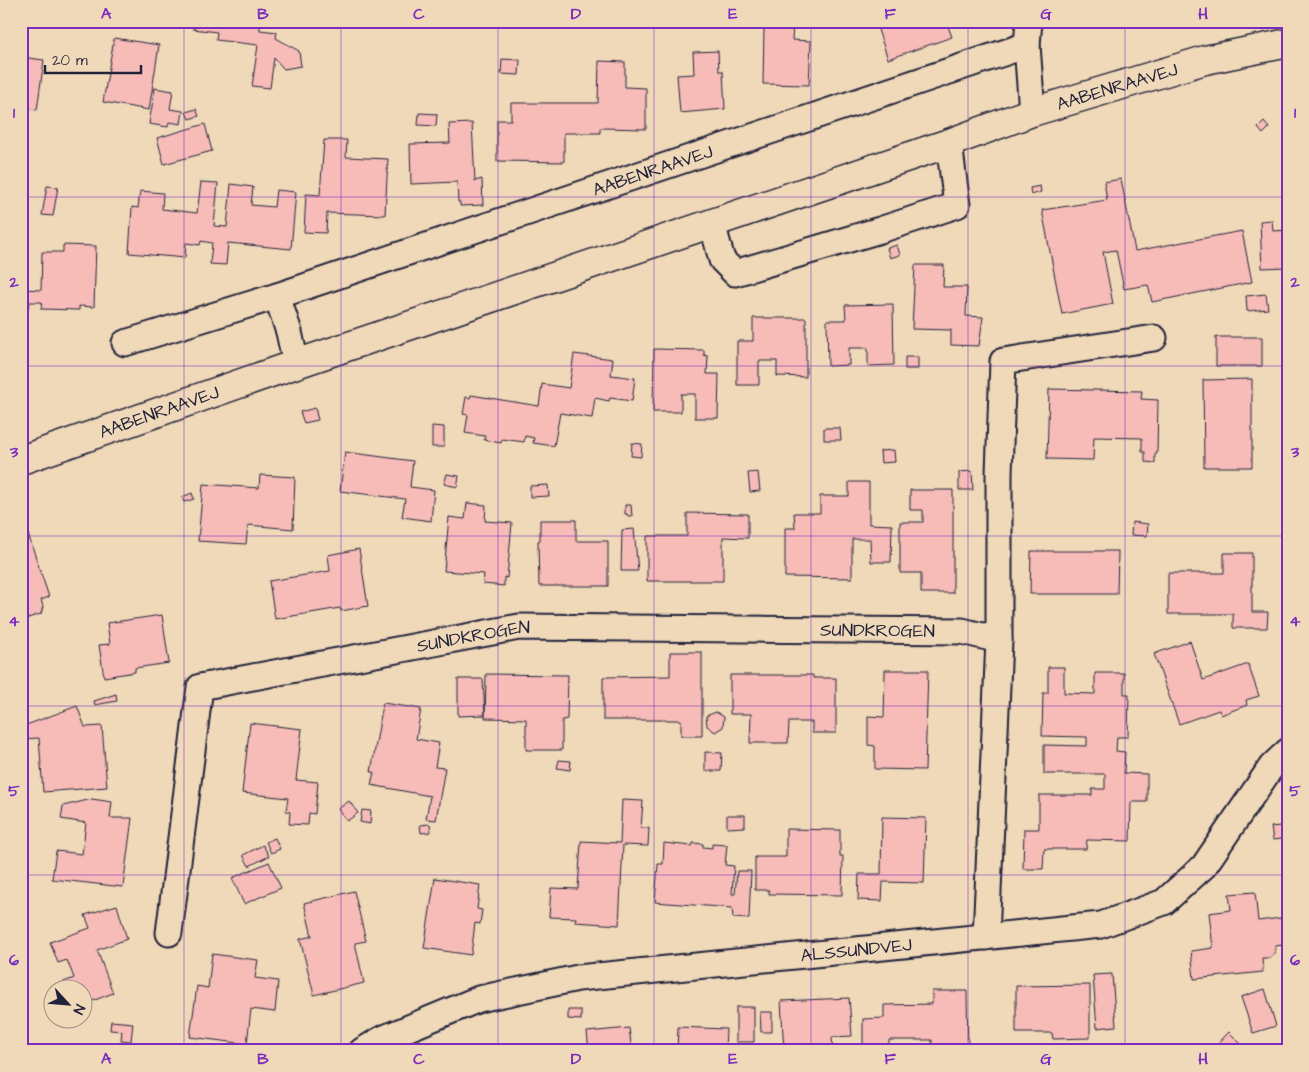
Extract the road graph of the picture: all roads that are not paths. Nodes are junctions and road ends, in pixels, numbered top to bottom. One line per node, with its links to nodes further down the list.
1 (1028, 33): 3 (street); 6 (street, AABENRAAVEJ)
2 (1288, 43): 3 (street, AABENRAAVEJ)
3 (1032, 112): 4 (street, AABENRAAVEJ)
4 (948, 143): 5 (street, AABENRAAVEJ); 5 (street)
5 (712, 222): 9 (street, AABENRAAVEJ)
6 (277, 296): 8 (street, AABENRAAVEJ); 9 (street)
7 (1154, 338): 11 (street)
8 (126, 343)
9 (296, 364): 10 (street, AABENRAAVEJ)
10 (21, 460)
11 (999, 640): 13 (street, SUNDKROGEN); 14 (street)
12 (1288, 751): 14 (street, ALSSUNDVEJ)
13 (169, 933)
14 (986, 937): 15 (street, ALSSUNDVEJ)
15 (362, 1051)

